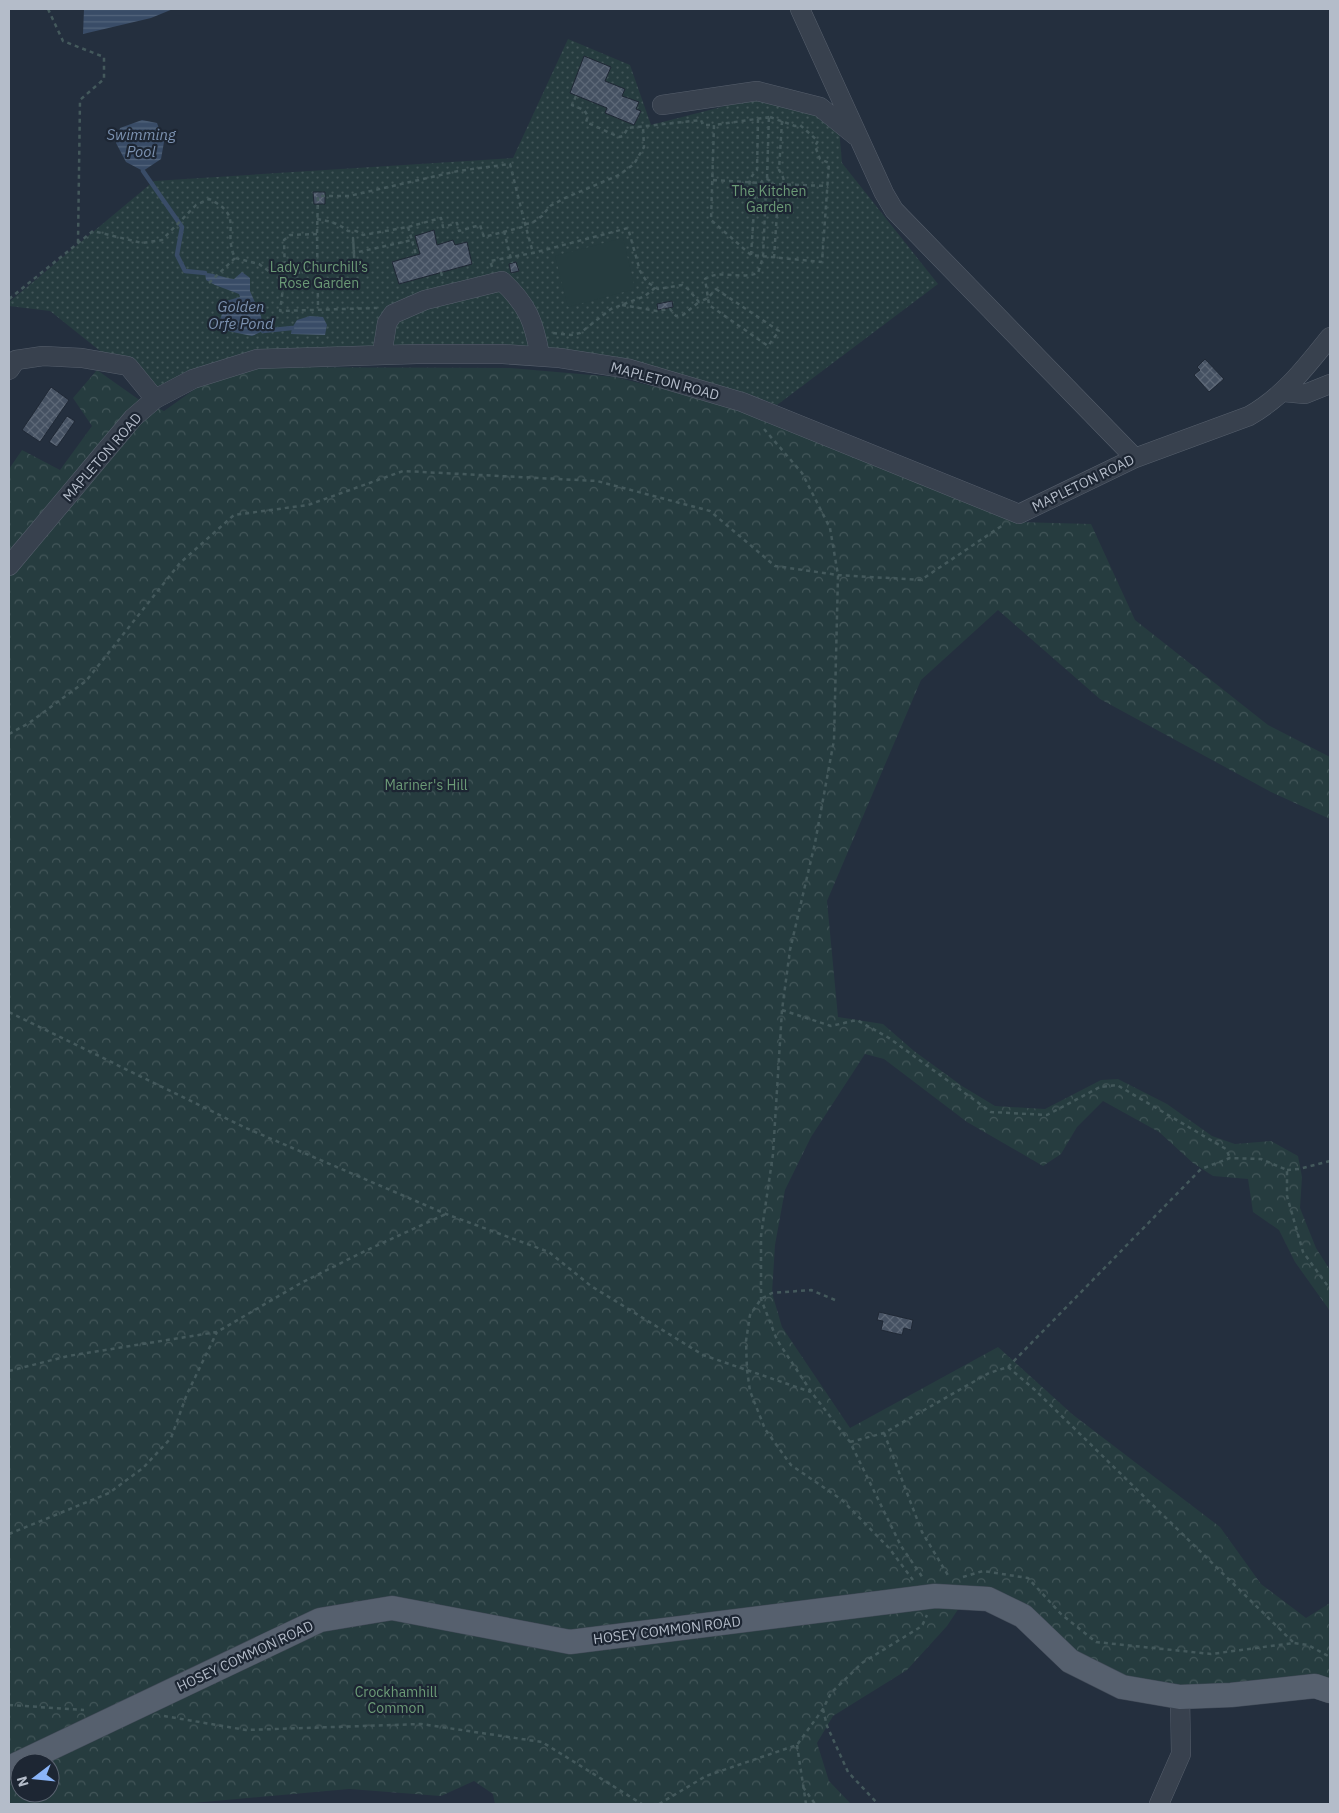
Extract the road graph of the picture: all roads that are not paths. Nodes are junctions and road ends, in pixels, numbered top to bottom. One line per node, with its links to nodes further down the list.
1 (800, 9): 3 (street)
2 (662, 105): 3 (street)
3 (860, 140): 11 (street)
4 (1330, 337): 9 (street, MAPLETON ROAD)
5 (382, 354): 6 (street, MAPLETON ROAD); 6 (street); 10 (street, MAPLETON ROAD)
6 (540, 356): 11 (street, MAPLETON ROAD)
7 (9, 370): 10 (street)
8 (1330, 384): 9 (street)
9 (1284, 392): 11 (street, MAPLETON ROAD)
10 (155, 399): 12 (street, MAPLETON ROAD)
11 (1135, 458)
12 (9, 566)
13 (1330, 1691): 14 (main road, HOSEY COMMON ROAD)
14 (1180, 1697): 15 (main road, HOSEY COMMON ROAD); 16 (street)
15 (9, 1768)
16 (1159, 1804)

